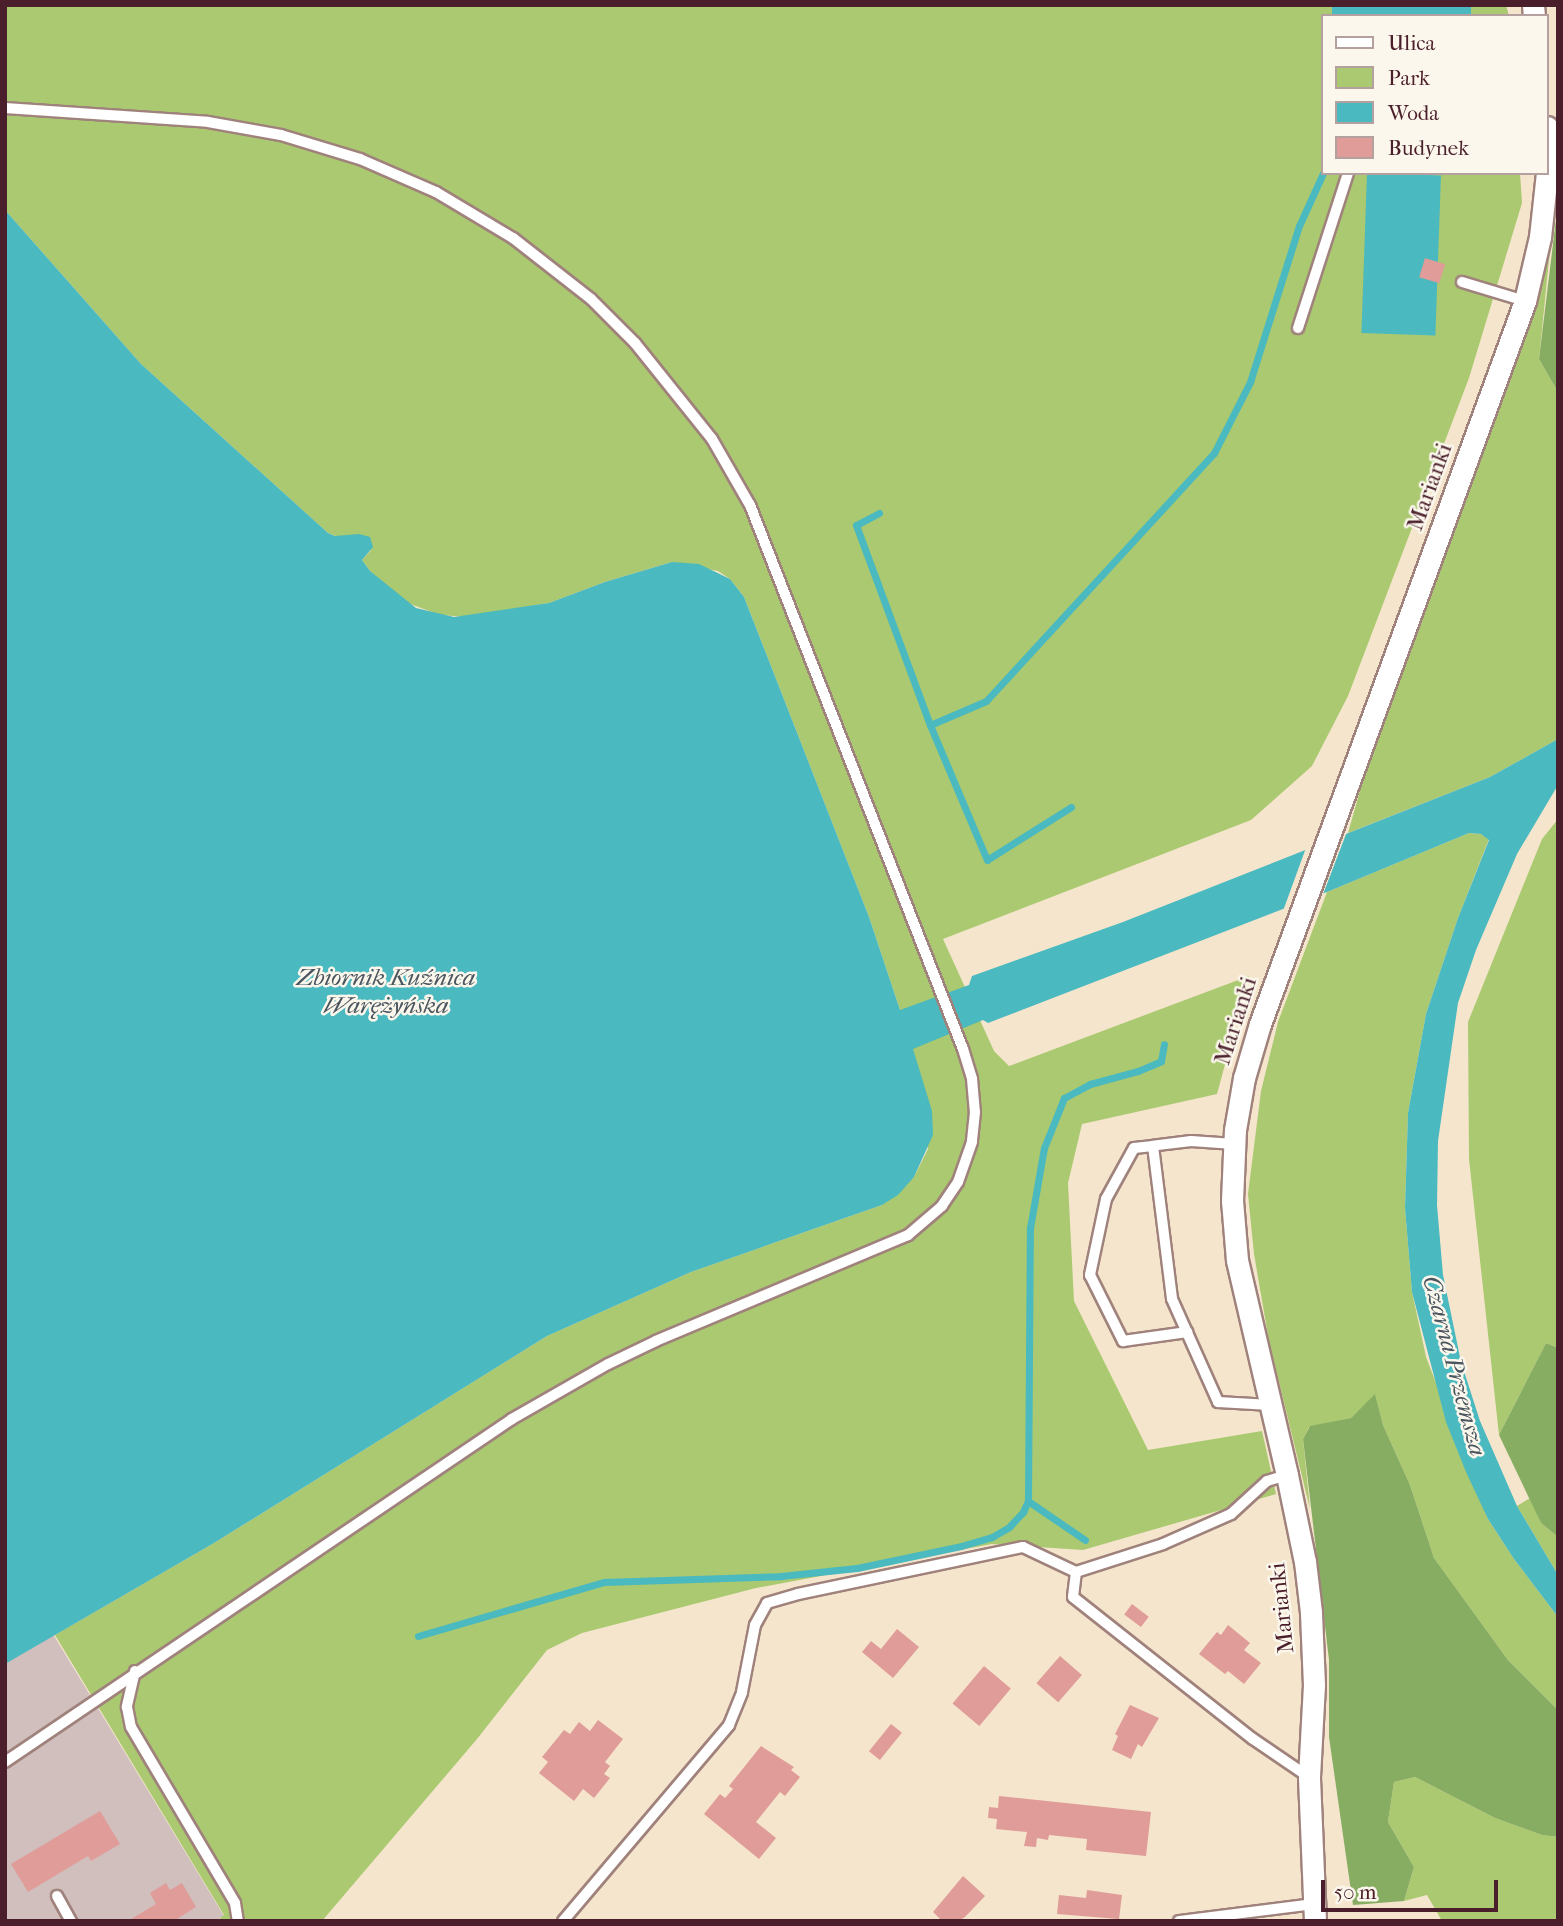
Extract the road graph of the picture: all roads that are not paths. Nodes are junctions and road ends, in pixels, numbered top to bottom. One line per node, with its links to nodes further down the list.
1 (5, 108): 13 (lane)
2 (1347, 175): 6 (lane)
3 (1547, 175): 5 (street, Marianki)
4 (1462, 282): 5 (lane)
5 (1525, 302): 7 (street, Marianki)
6 (1298, 328)
7 (1234, 1144): 8 (lane); 10 (street, Marianki)
8 (1153, 1146): 9 (lane); 9 (lane)
9 (1187, 1332): 10 (lane)
10 (1271, 1405): 11 (street, Marianki)
11 (1287, 1475): 12 (lane); 15 (street, Marianki)
12 (1076, 1572): 15 (lane); 20 (lane)
13 (135, 1671): 14 (lane); 19 (lane)
14 (5, 1762)
15 (1309, 1777): 17 (street, Marianki)
16 (57, 1896): 18 (lane)
17 (1314, 1912): 21 (lane)
18 (71, 1921)
19 (237, 1921)
20 (564, 1921)
21 (1179, 1921)

